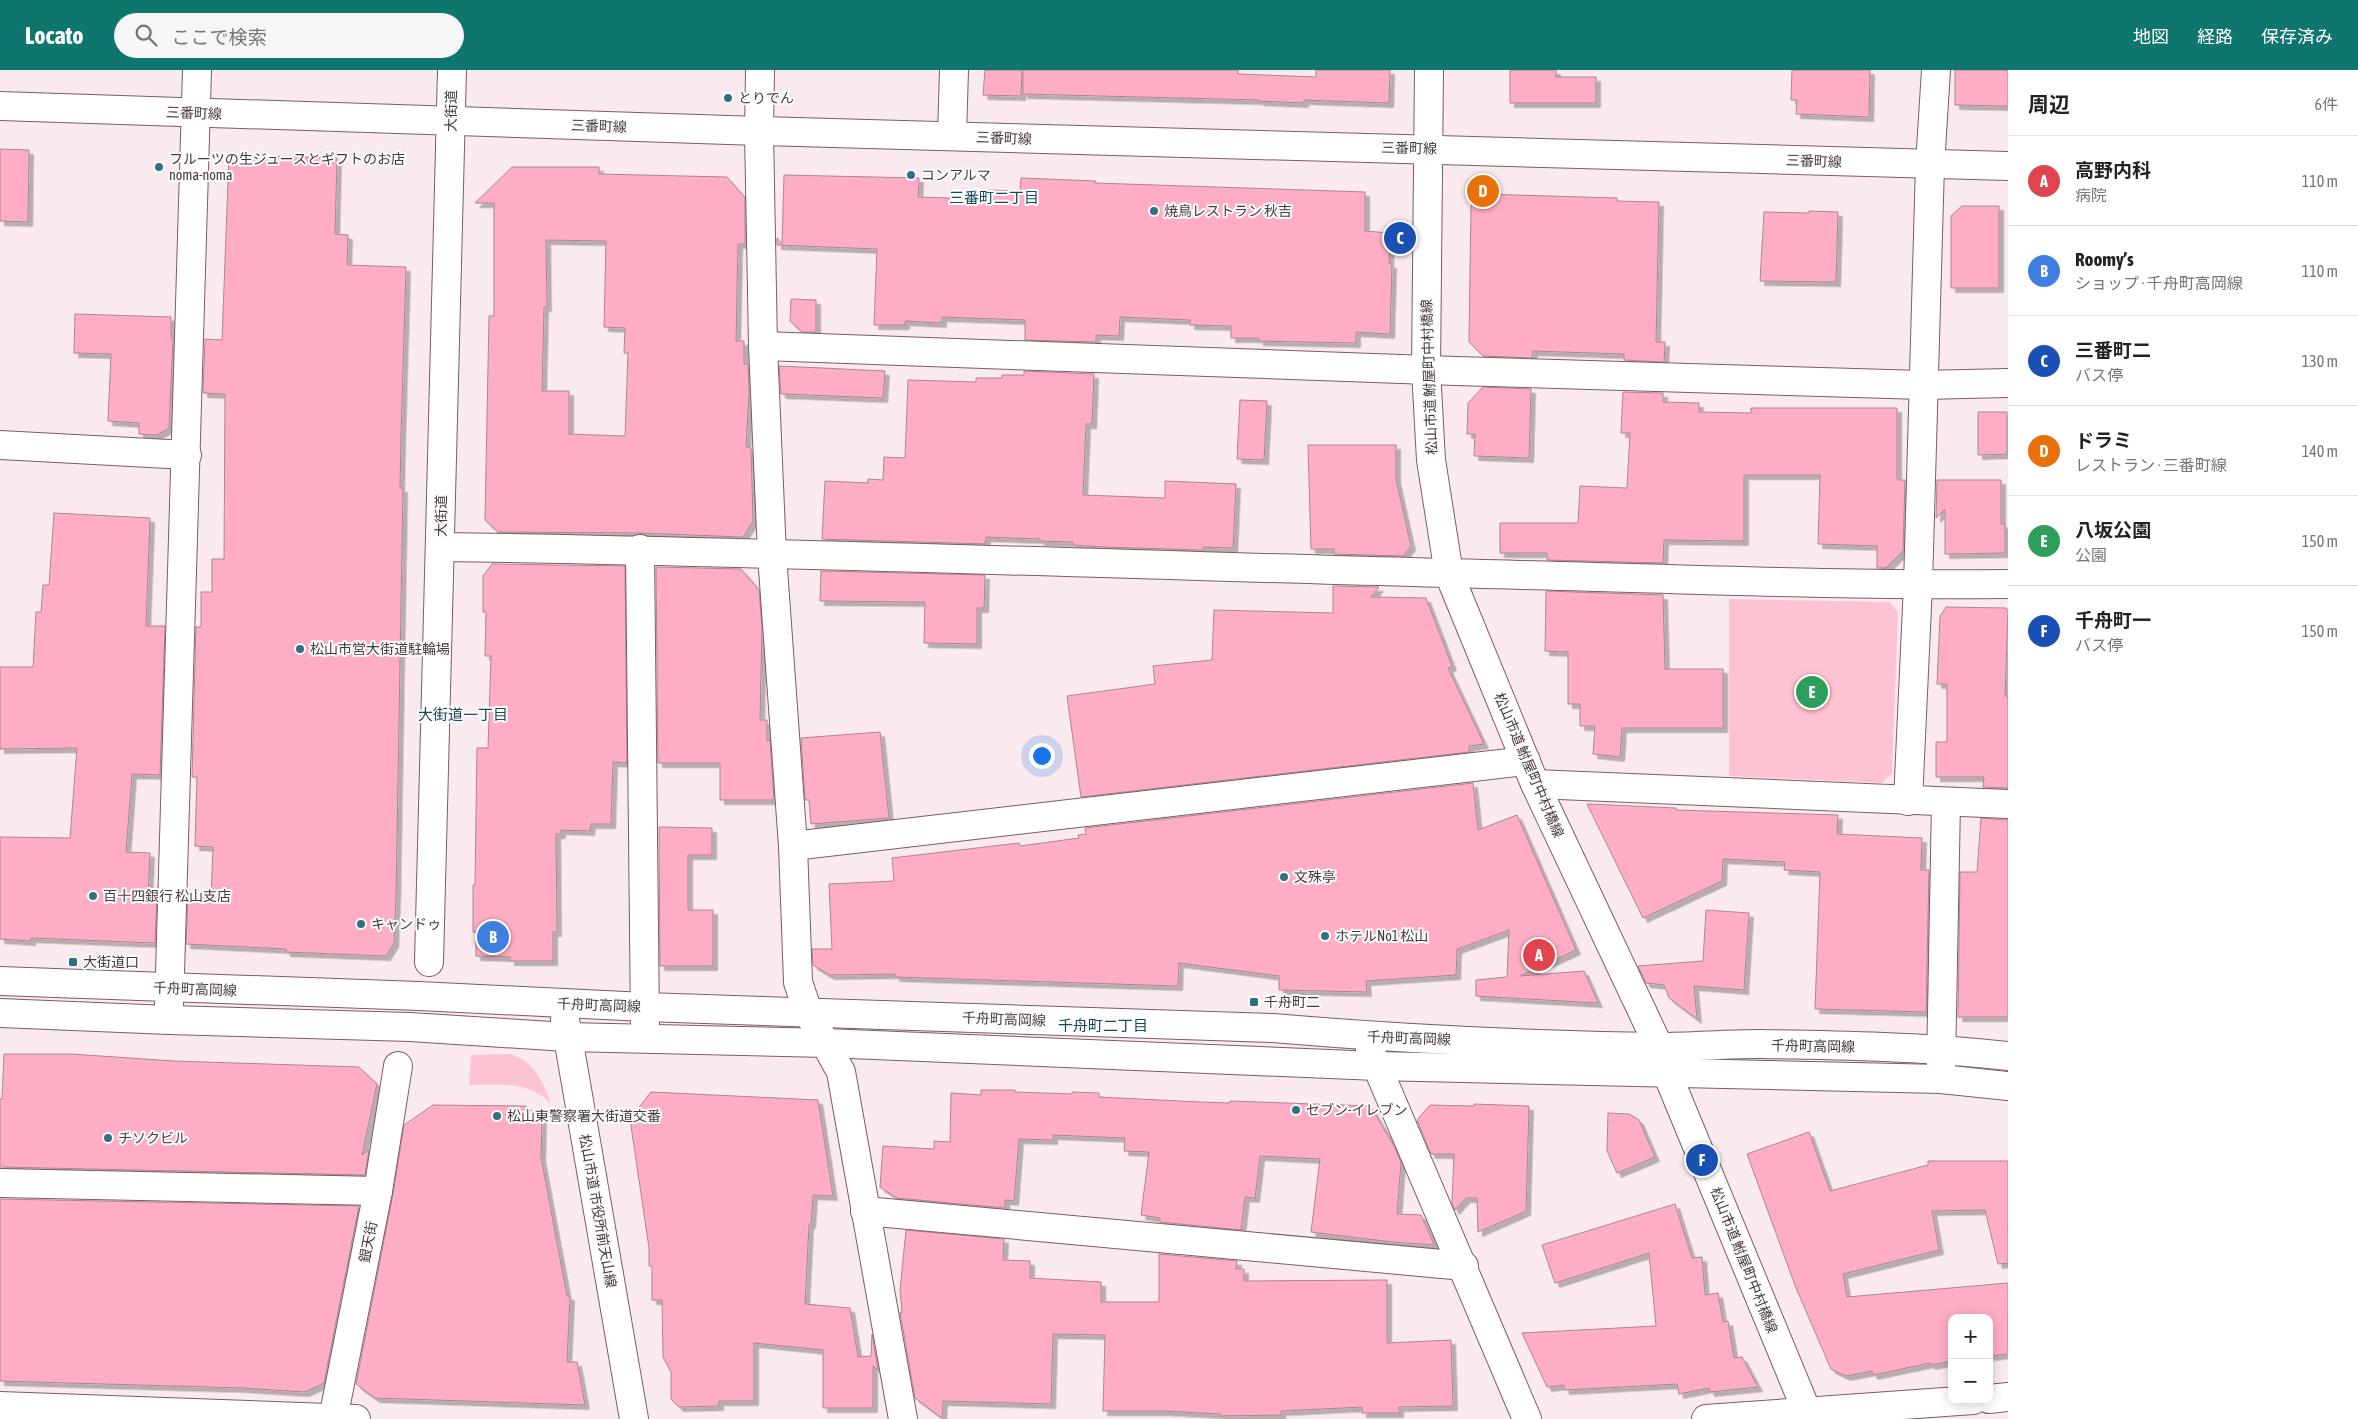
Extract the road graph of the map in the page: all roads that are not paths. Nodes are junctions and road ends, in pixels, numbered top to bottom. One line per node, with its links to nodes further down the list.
1 (198, 70): 8 (street)
2 (452, 70): 9 (street, 大街道)
3 (760, 70): 10 (street)
4 (954, 70): 11 (street)
5 (1429, 70): 12 (street, 松山市道 鮒屋町中村橋線)
6 (1936, 70): 13 (street)
7 (0, 106): 8 (street, 三番町線)
8 (196, 113): 9 (street, 三番町線); 20 (street)
9 (451, 121): 10 (street, 三番町線); 21 (street, 大街道)
10 (758, 131): 11 (street, 三番町線); 15 (street)
11 (952, 136): 12 (street, 三番町線)
12 (1428, 149): 13 (street, 三番町線); 16 (street, 松山市道 鮒屋町中村橋線)
13 (1930, 165): 14 (street, 三番町線); 18 (street)
14 (2008, 166)
15 (763, 346): 16 (street); 23 (street)
16 (1426, 370): 18 (street); 24 (street, 松山市道 鮒屋町中村橋線)
17 (2008, 383): 18 (street)
18 (1923, 385): 26 (street)
19 (0, 445): 20 (street)
20 (187, 455): 34 (street)
21 (441, 547): 22 (street); 32 (street, 大街道)
22 (640, 549): 23 (street); 36 (street)
23 (772, 555): 24 (street); 31 (street)
24 (1449, 574): 26 (street); 27 (street, 松山市道 鮒屋町中村橋線)
25 (2008, 584): 26 (street)
26 (1918, 585): 28 (street)
27 (1530, 772): 28 (street); 31 (street); 46 (street, 松山市道 鮒屋町中村橋線)
28 (1908, 801): 29 (street)
29 (1946, 802): 30 (street); 44 (street)
30 (2008, 804)
31 (793, 846): 37 (street)
32 (429, 962)
33 (0, 981): 34 (street, 千舟町高岡線)
34 (170, 988): 35 (street, 千舟町高岡線); 39 (street)
35 (562, 1004): 36 (street, 千舟町高岡線); 41 (street, 松山市道 市役所前天山線)
36 (645, 1007): 37 (street, 千舟町高岡線); 42 (street)
37 (808, 1012): 40 (street, 千舟町高岡線); 43 (street)
38 (0, 1013): 39 (street, 千舟町高岡線)
39 (169, 1020): 41 (street, 千舟町高岡線)
40 (1364, 1036): 46 (street, 千舟町高岡線); 48 (street)
41 (567, 1037): 42 (street, 千舟町高岡線); 61 (street, 松山市道 市役所前天山線)
42 (644, 1039): 43 (street, 千舟町高岡線)
43 (826, 1043): 48 (street, 千舟町高岡線); 53 (street)
44 (1942, 1048): 45 (street, 千舟町高岡線); 46 (street, 千舟町高岡線); 49 (street)
45 (2008, 1056)
46 (1662, 1059): 48 (street, 千舟町高岡線); 49 (street, 千舟町高岡線); 59 (street, 松山市道 鮒屋町中村橋線)
47 (398, 1066): 52 (street, 銀天街)
48 (1377, 1066): 54 (street)
49 (1941, 1079): 50 (street, 千舟町高岡線)
50 (2008, 1086)
51 (0, 1183): 52 (street)
52 (368, 1191): 60 (street, 銀天街)
53 (865, 1211): 54 (street); 62 (street)
54 (1464, 1266): 63 (street)
55 (2008, 1398): 56 (street)
56 (1993, 1399)
57 (1948, 1402): 59 (street)
58 (0, 1406): 60 (street, 銀天街)
59 (1808, 1416): 64 (street)
60 (341, 1419)
61 (634, 1419)
62 (903, 1419)
63 (1527, 1419)
64 (1706, 1419)

